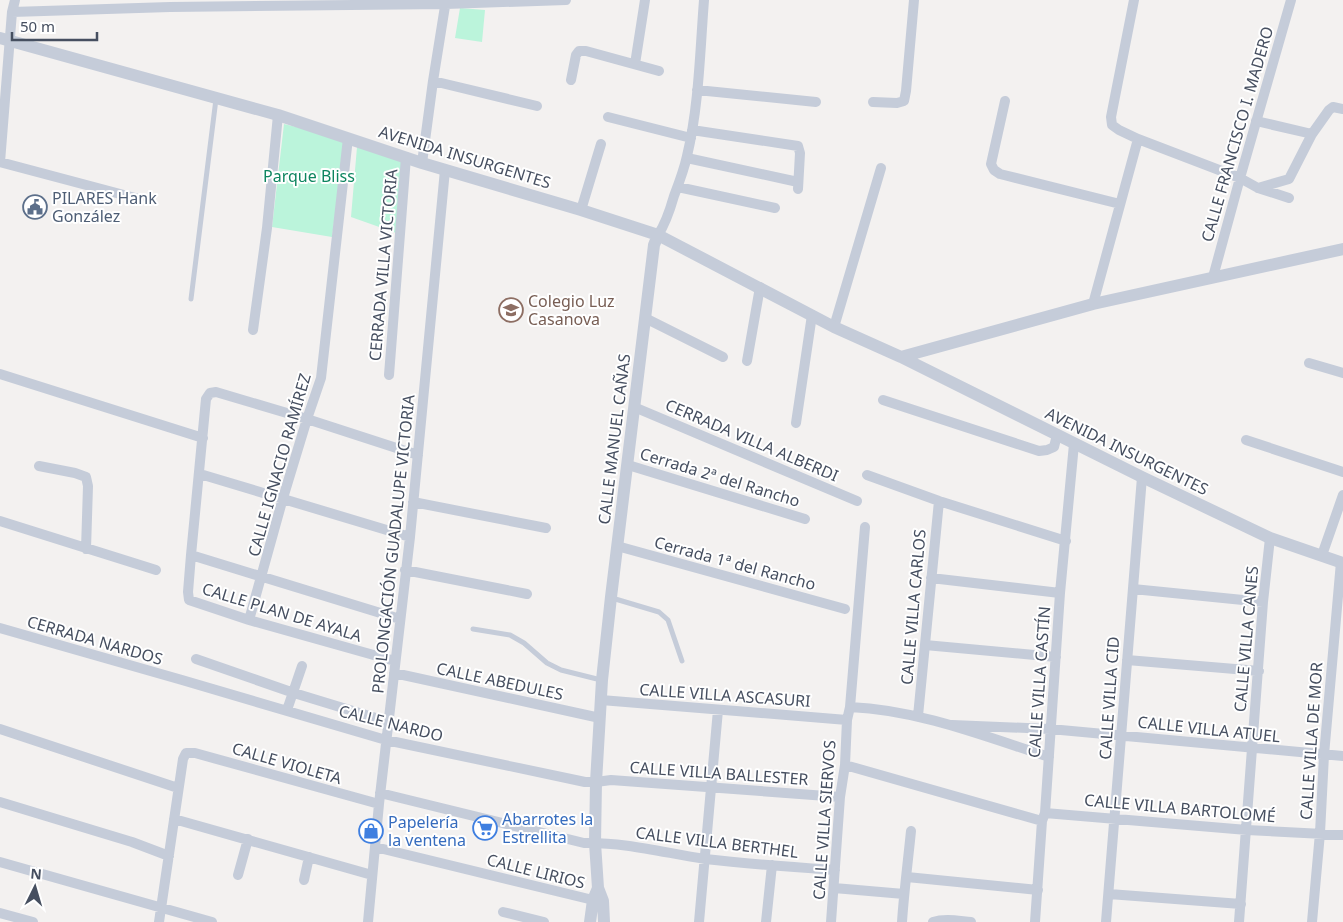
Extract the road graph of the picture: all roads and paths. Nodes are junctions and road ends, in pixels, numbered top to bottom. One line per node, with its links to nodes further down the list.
1 (15, 0): 11 (street)
2 (566, 0): 8 (street)
3 (645, 0): 13 (street)
4 (704, 0): 17 (street, CALLE MANUEL CAÑAS)
5 (914, 0): 21 (street)
6 (1134, 0): 30 (street)
7 (1291, 0): 26 (street, CALLE FRANCISCO I. MADERO)
8 (446, 2): 10 (street); 16 (street)
9 (170, 3): 10 (street); 11 (street)
10 (275, 3)
11 (12, 12): 12 (street)
12 (5, 39): 18 (street, AVENIDA INSURGENTES); 34 (street)
13 (635, 64): 14 (street); 15 (street)
14 (659, 71)
15 (571, 80)
16 (433, 81): 22 (street); 35 (street)
17 (697, 90): 20 (street); 27 (street, CALLE MANUEL CAÑAS)
18 (216, 98): 24 (street, AVENIDA INSURGENTES); 50 (lane)
19 (1005, 101): 43 (street)
20 (816, 102)
21 (873, 102)
22 (537, 106)
23 (1343, 109): 28 (street)
24 (278, 115): 29 (street, AVENIDA INSURGENTES); 55 (street)
25 (608, 117): 27 (street)
26 (1256, 121): 28 (street); 38 (street, CALLE FRANCISCO I. MADERO)
27 (692, 134): 33 (street, CALLE MANUEL CAÑAS); 33 (street)
28 (1312, 134): 40 (street)
29 (348, 138): 32 (street, AVENIDA INSURGENTES); 65 (street, CALLE IGNACIO RAMÍREZ)
30 (1138, 139): 38 (street); 43 (street)
31 (601, 144): 45 (street)
32 (406, 157): 35 (street, AVENIDA INSURGENTES); 62 (street, CERRADA VILLA VICTORIA)
33 (687, 158): 39 (street, CALLE MANUEL CAÑAS)
34 (0, 162): 42 (street)
35 (422, 163): 37 (street, AVENIDA INSURGENTES)
36 (881, 168): 54 (street)
37 (445, 170): 45 (street, AVENIDA INSURGENTES); 71 (street, PROLONGACIÓN GUADALUPE VICTORIA)
38 (1240, 178): 40 (street); 48 (street, CALLE FRANCISCO I. MADERO)
39 (678, 188): 44 (street); 46 (street, CALLE MANUEL CAÑAS)
40 (1258, 188): 41 (street)
41 (1289, 198)
42 (139, 199)
43 (1120, 204): 51 (street)
44 (775, 208)
45 (581, 210): 46 (street, AVENIDA INSURGENTES)
46 (658, 235): 49 (street, AVENIDA INSURGENTES); 53 (street, CALLE MANUEL CAÑAS)
47 (1343, 249): 48 (street)
48 (1213, 277): 51 (street)
49 (760, 288): 52 (street, AVENIDA INSURGENTES); 58 (street)
50 (191, 299)
51 (1093, 304): 56 (street)
52 (812, 315): 54 (street, AVENIDA INSURGENTES); 66 (street)
53 (645, 318): 57 (street); 64 (street, CALLE MANUEL CAÑAS)
54 (834, 327): 56 (street, AVENIDA INSURGENTES)
55 (254, 330)
56 (901, 357): 67 (street, AVENIDA INSURGENTES)
57 (723, 358)
58 (748, 361)
59 (1309, 363): 60 (street)
60 (1343, 373)
61 (0, 374): 68 (street)
62 (389, 375)
63 (883, 400): 67 (street)
64 (634, 407): 72 (street, CALLE MANUEL CAÑAS); 80 (street, CERRADA VILLA ALBERDI)
65 (307, 419): 68 (street); 71 (street); 79 (street, CALLE IGNACIO RAMÍREZ)
66 (796, 423)
67 (1057, 435): 70 (street, AVENIDA INSURGENTES)
68 (203, 438): 75 (street)
69 (1246, 440): 74 (street)
70 (1074, 444): 77 (street, AVENIDA INSURGENTES); 89 (street, CALLE VILLA CASTÍN)
71 (418, 455): 82 (street, PROLONGACIÓN GUADALUPE VICTORIA)
72 (628, 464): 83 (street, Cerrada 2ª del Rancho); 90 (street, CALLE MANUEL CAÑAS)
73 (39, 466): 91 (street)
74 (1343, 472)
75 (200, 474): 79 (street); 92 (street)
76 (867, 475): 81 (street)
77 (1142, 477): 88 (street, AVENIDA INSURGENTES); 99 (street, CALLE VILLA CID)
78 (1343, 495): 93 (street)
79 (283, 498): 87 (street); 97 (street, CALLE IGNACIO RAMÍREZ)
80 (857, 501)
81 (939, 501): 89 (street); 98 (street, CALLE VILLA CARLOS)
82 (413, 502): 86 (street); 87 (street, PROLONGACIÓN GUADALUPE VICTORIA)
83 (805, 519)
84 (0, 522): 91 (street)
85 (866, 527): 122 (street, CALLE VILLA SIERVOS)
86 (546, 528)
87 (410, 536): 96 (street, PROLONGACIÓN GUADALUPE VICTORIA)
88 (1270, 538): 93 (street, AVENIDA INSURGENTES); 103 (street, CALLE VILLA CANES)
89 (1066, 540): 100 (street, CALLE VILLA CASTÍN)
90 (617, 546): 102 (street, CALLE MANUEL CAÑAS); 104 (street, Cerrada 1ª del Rancho)
91 (86, 549): 95 (street)
92 (191, 555): 97 (street); 106 (street, CALLE PLAN DE AYALA)
93 (1322, 556): 94 (street, AVENIDA INSURGENTES)
94 (1342, 562): 135 (street, CALLE VILLA DE MOR)
95 (156, 570)
96 (406, 570): 101 (street); 105 (street, PROLONGACIÓN GUADALUPE VICTORIA)
97 (262, 577): 105 (street); 106 (street, CALLE IGNACIO RAMÍREZ)
98 (931, 578): 100 (street); 109 (street, CALLE VILLA CARLOS)
99 (1133, 589): 103 (street); 112 (street, CALLE VILLA CID)
100 (1060, 593): 110 (street, CALLE VILLA CASTÍN)
101 (527, 594)
102 (611, 597): 114 (lane); 119 (street, CALLE MANUEL CAÑAS)
103 (1263, 602): 116 (street, CALLE VILLA CANES)
104 (845, 609)
105 (400, 619): 113 (street, PROLONGACIÓN GUADALUPE VICTORIA)
106 (249, 620): 113 (street, CALLE PLAN DE AYALA)
107 (0, 628): 118 (street, CERRADA NARDOS)
108 (473, 629): 119 (lane)
109 (925, 645): 110 (street); 125 (street, CALLE VILLA CARLOS)
110 (1056, 657): 131 (street, CALLE VILLA CASTÍN)
111 (196, 659): 120 (street)
112 (1127, 660): 116 (street); 132 (street, CALLE VILLA CID)
113 (395, 661): 117 (street, PROLONGACIÓN GUADALUPE VICTORIA)
114 (682, 662)
115 (302, 666): 120 (street)
116 (1259, 671): 134 (street, CALLE VILLA CANES)
117 (394, 673): 126 (street, CALLE ABEDULES); 128 (street, PROLONGACIÓN GUADALUPE VICTORIA)
118 (182, 680): 123 (street, CALLE NARDO)
119 (602, 680): 121 (street, CALLE MANUEL CAÑAS)
120 (294, 693): 123 (street); 128 (street)
121 (601, 700): 124 (street, CALLE VILLA ASCASURI); 126 (street, CALLE MANUEL CAÑAS)
122 (850, 707): 125 (street); 127 (street, CALLE VILLA SIERVOS)
123 (287, 710): 133 (street, CALLE NARDO)
124 (718, 710): 127 (street, CALLE VILLA ASCASURI); 140 (street)
125 (918, 716): 129 (street)
126 (600, 718): 139 (street, CALLE MANUEL CAÑAS)
127 (847, 720): 138 (street, CALLE VILLA SIERVOS)
128 (389, 722): 133 (street, PROLONGACIÓN GUADALUPE VICTORIA)
129 (952, 725): 131 (street, CALLE VILLA ATUEL); 137 (street)
130 (0, 729): 141 (street)
131 (1050, 729): 132 (street, CALLE VILLA ATUEL); 137 (street, CALLE VILLA CASTÍN)
132 (1122, 735): 134 (street, CALLE VILLA ATUEL); 146 (street, CALLE VILLA CID)
133 (386, 740): 139 (street, CALLE NARDO); 143 (street, PROLONGACIÓN GUADALUPE VICTORIA)
134 (1253, 748): 135 (street, CALLE VILLA ATUEL); 148 (street, CALLE VILLA CANES)
135 (1324, 755): 136 (street, CALLE VILLA ATUEL); 150 (street, CALLE VILLA DE MOR)
136 (1343, 756)
137 (1049, 757): 145 (street, CALLE VILLA CASTÍN)
138 (845, 766): 142 (street, CALLE VILLA SIERVOS); 145 (street, CALLE VILLA BARTOLOMÉ)
139 (596, 782): 140 (street, CALLE VILLA BALLESTER); 153 (street, CALLE MANUEL CAÑAS)
140 (710, 786): 142 (street, CALLE VILLA BALLESTER); 157 (street)
141 (178, 788): 143 (street, CALLE VIOLETA); 147 (street)
142 (840, 797): 160 (street, CALLE VILLA SIERVOS)
143 (380, 798): 153 (street, CALLE VIOLETA); 154 (street, PROLONGACIÓN GUADALUPE VICTORIA)
144 (0, 802): 155 (street)
145 (1044, 817): 146 (street, CALLE VILLA BARTOLOMÉ); 166 (street, CALLE VILLA CASTÍN)
146 (1115, 818): 148 (street, CALLE VILLA BARTOLOMÉ); 168 (street, CALLE VILLA CID)
147 (174, 819): 152 (street); 155 (street)
148 (1247, 830): 150 (street, CALLE VILLA BARTOLOMÉ); 170 (street, CALLE VILLA CANES)
149 (911, 831): 163 (street)
150 (1320, 833): 151 (street, CALLE VILLA BARTOLOMÉ); 190 (street, CALLE VILLA DE MOR)
151 (1343, 835)
152 (248, 839): 156 (street); 161 (street)
153 (595, 843): 157 (street, CALLE VILLA BERTHEL); 169 (street, CALLE MANUEL CAÑAS)
154 (375, 847): 162 (street, PROLONGACIÓN GUADALUPE VICTORIA); 169 (street, CALLE LIRIOS)
155 (169, 856): 171 (street)
156 (309, 857): 162 (street); 164 (street)
157 (706, 859): 159 (street, CALLE VILLA BERTHEL); 181 (street)
158 (0, 862): 171 (street)
159 (772, 865): 160 (street, CALLE VILLA BERTHEL); 182 (street)
160 (835, 870): 165 (street, CALLE VILLA SIERVOS)
161 (238, 875)
162 (372, 875): 177 (street, PROLONGACIÓN GUADALUPE VICTORIA)
163 (907, 877): 166 (street); 167 (street)
164 (304, 880)
165 (834, 888): 167 (street); 183 (street, CALLE VILLA SIERVOS)
166 (1038, 890): 187 (street, CALLE VILLA CASTÍN)
167 (904, 894): 184 (street)
168 (1108, 894): 170 (street); 188 (street, CALLE VILLA CID)
169 (598, 897): 179 (street, CALLE MANUEL CAÑAS); 180 (street, CALLE MANUEL CAÑAS)
170 (1241, 904): 189 (street, CALLE VILLA CANES)
171 (161, 908): 175 (street); 176 (street)
172 (503, 912): 178 (street)
173 (0, 913): 174 (street)
174 (33, 922)
175 (158, 922)
176 (212, 922)
177 (368, 922)
178 (544, 922)
179 (590, 922)
180 (604, 922)
181 (699, 922)
182 (766, 922)
183 (831, 922)
184 (902, 922)
185 (933, 922): 186 (street)
186 (971, 922)
187 (1035, 922)
188 (1106, 922)
189 (1239, 922)
190 (1313, 922)

